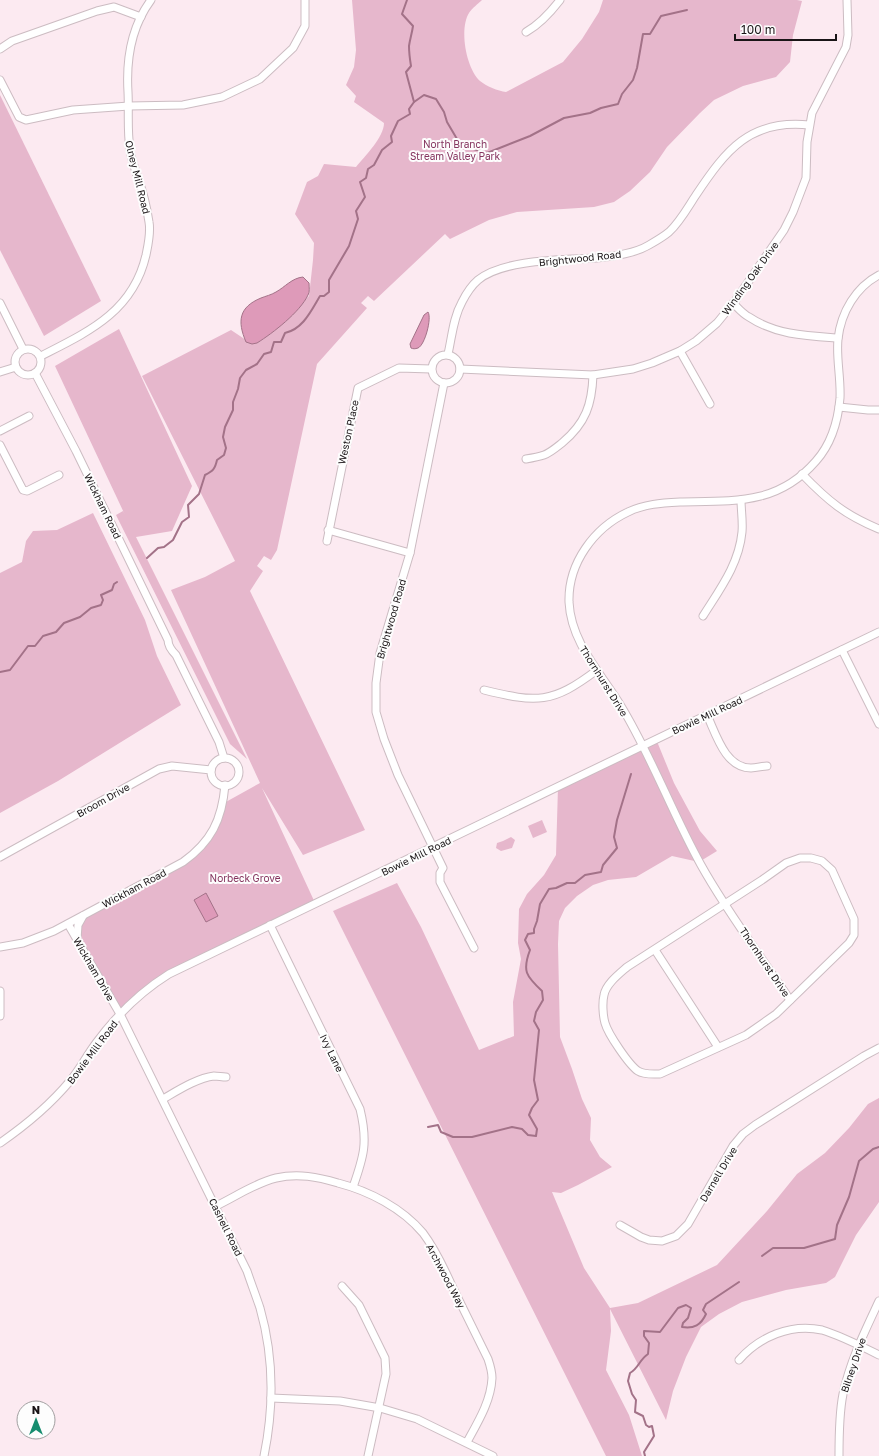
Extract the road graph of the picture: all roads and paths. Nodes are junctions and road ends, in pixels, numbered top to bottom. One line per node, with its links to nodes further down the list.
1 (150, 0): 5 (street, Olney Mill Road)
2 (305, 0): 9 (street)
3 (560, 0): 6 (street)
4 (848, 0): 10 (street, Winding Oak Drive)
5 (141, 17): 7 (street); 9 (street, Olney Mill Road)
6 (526, 32)
7 (0, 49)
8 (0, 80): 9 (street)
9 (129, 106): 18 (street, Olney Mill Road)
10 (809, 125): 13 (street, Winding Oak Drive); 17 (street, Brightwood Road)
11 (879, 275): 14 (street, Thornhurst Drive)
12 (0, 303): 15 (street)
13 (733, 303): 14 (street); 16 (street, Winding Oak Drive)
14 (838, 338): 27 (street, Thornhurst Drive)
15 (23, 349): 18 (street); 19 (street)
16 (680, 351): 24 (street, Winding Oak Drive); 26 (street)
17 (448, 354): 20 (street); 21 (street)
18 (40, 356): 23 (street)
19 (16, 367): 22 (street); 23 (street)
20 (431, 369): 25 (street); 37 (street, Weston Place)
21 (460, 370): 24 (street, Winding Oak Drive); 25 (street)
22 (0, 372)
23 (35, 373): 48 (street, Wickham Road)
24 (593, 375): 32 (street)
25 (444, 383): 39 (street, Brightwood Road)
26 (710, 404)
27 (839, 407): 28 (street); 33 (street, Thornhurst Drive)
28 (879, 410)
29 (29, 416): 30 (street)
30 (0, 431)
31 (0, 445): 34 (street)
32 (526, 459)
33 (802, 474): 35 (street, Thornhurst Drive); 36 (street)
34 (58, 476)
35 (741, 500): 40 (street); 43 (street, Thornhurst Drive)
36 (879, 529)
37 (328, 530): 38 (street, Weston Place); 39 (street)
38 (327, 541)
39 (410, 553): 52 (street, Brightwood Road)
40 (703, 616)
41 (879, 632): 42 (street, Bowie Mill Road)
42 (842, 650): 45 (street, Bowie Mill Road); 46 (street)
43 (597, 670): 44 (street); 47 (street, Thornhurst Drive)
44 (484, 690)
45 (706, 715): 47 (street, Bowie Mill Road); 49 (street)
46 (879, 724)
47 (642, 746): 52 (street, Bowie Mill Road); 54 (street, Thornhurst Drive)
48 (224, 758): 50 (street); 51 (street)
49 (767, 766)
50 (211, 770): 51 (street); 53 (street, Broom Drive)
51 (225, 785): 55 (street, Wickham Road)
52 (433, 847): 57 (street, Bowie Mill Road); 60 (street, Brightwood Road)
53 (0, 857)
54 (725, 904): 61 (street); 63 (street, Thornhurst Drive); 63 (street)
55 (83, 916): 56 (street, Wickham Road); 58 (street)
56 (68, 924): 58 (street, Wickham Drive); 59 (street, Wickham Road)
57 (270, 925): 64 (street, Bowie Mill Road); 71 (street, Ivy Lane)
58 (78, 941): 64 (street, Wickham Drive)
59 (0, 947)
60 (474, 948)
61 (655, 950): 66 (street); 66 (street)
62 (0, 991): 65 (street)
63 (790, 1000): 66 (street)
64 (120, 1014): 69 (street, Cashell Road); 70 (street, Bowie Mill Road)
65 (0, 1016)
66 (718, 1047)
67 (879, 1048): 73 (street, Darnell Drive)
68 (226, 1077): 69 (street)
69 (163, 1099): 72 (street, Cashell Road)
70 (0, 1143)
71 (353, 1187): 72 (street, Archwood Way); 81 (street, Archwood Way)
72 (216, 1206): 79 (street, Cashell Road)
73 (620, 1226)
74 (342, 1286): 80 (street)
75 (879, 1301): 76 (street, Bilney Drive)
76 (859, 1346): 77 (street); 78 (street); 85 (street, Bilney Drive)
77 (879, 1355)
78 (739, 1360)
79 (272, 1398): 80 (street); 82 (street, Cashell Road)
80 (380, 1408): 81 (street); 83 (street)
81 (467, 1442): 84 (street)
82 (264, 1456)
83 (368, 1456)
84 (493, 1456)
85 (839, 1456)

